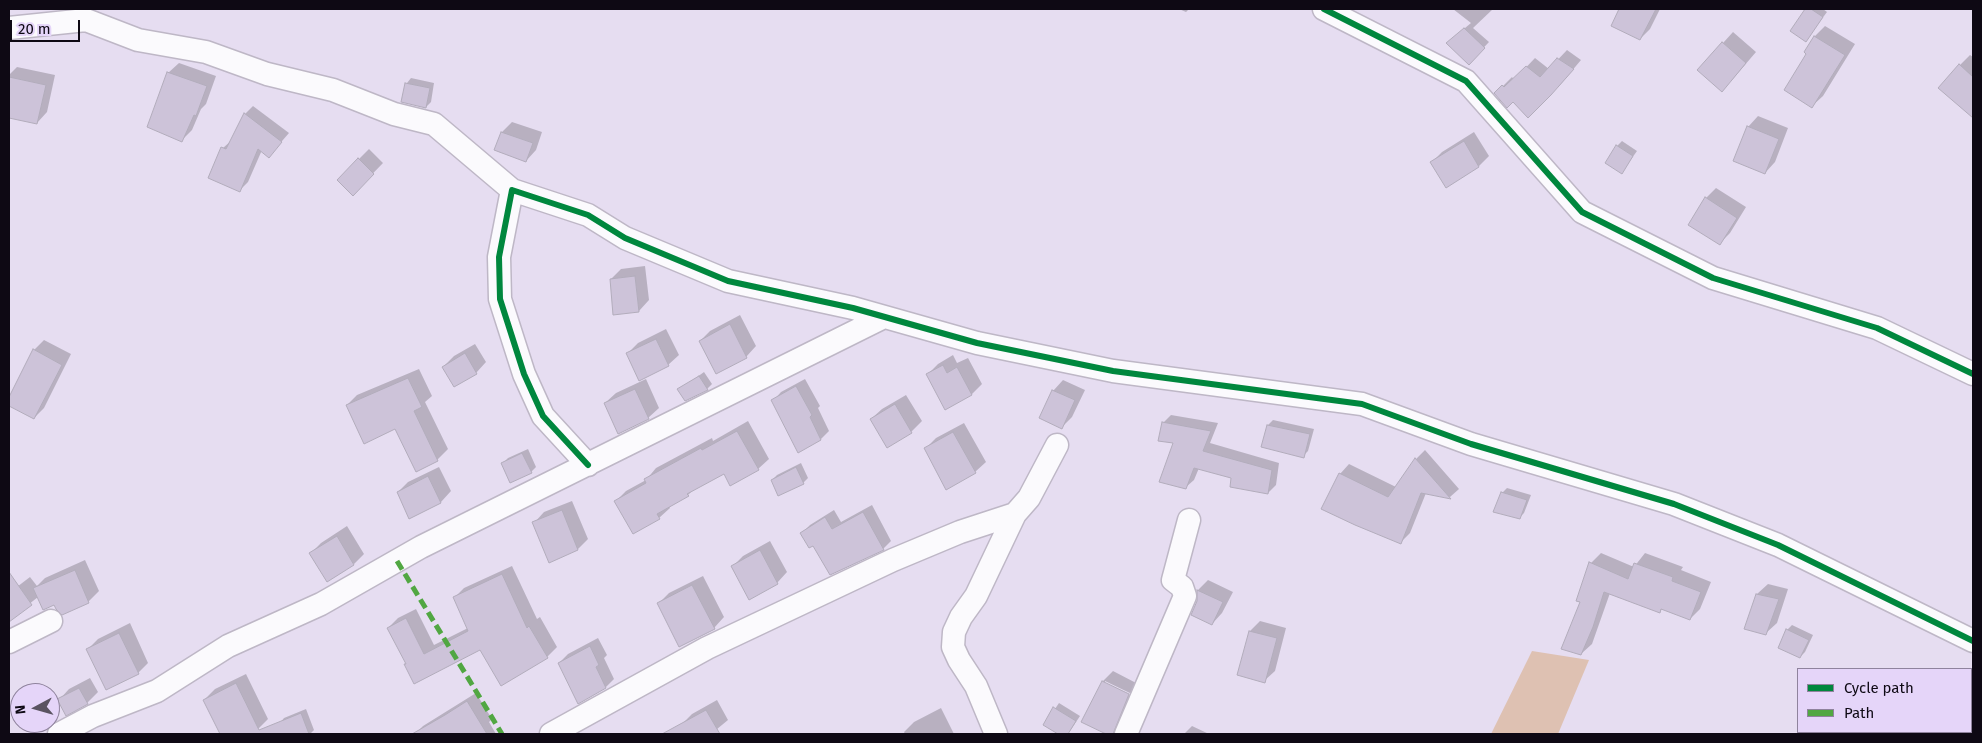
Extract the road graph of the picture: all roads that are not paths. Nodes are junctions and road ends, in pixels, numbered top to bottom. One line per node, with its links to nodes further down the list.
1 (1324, 9): 5 (street)
2 (9, 28): 3 (street)
3 (512, 190): 4 (street); 7 (street)
4 (884, 317): 7 (street); 11 (street)
5 (1973, 374)
6 (1057, 445): 8 (street)
7 (588, 465): 13 (street)
8 (1015, 514): 14 (street); 15 (street)
9 (1189, 520): 16 (street)
10 (51, 621): 12 (street)
11 (1973, 641)
12 (9, 642)
13 (58, 734)
14 (551, 734)
15 (996, 734)
16 (1126, 734)

